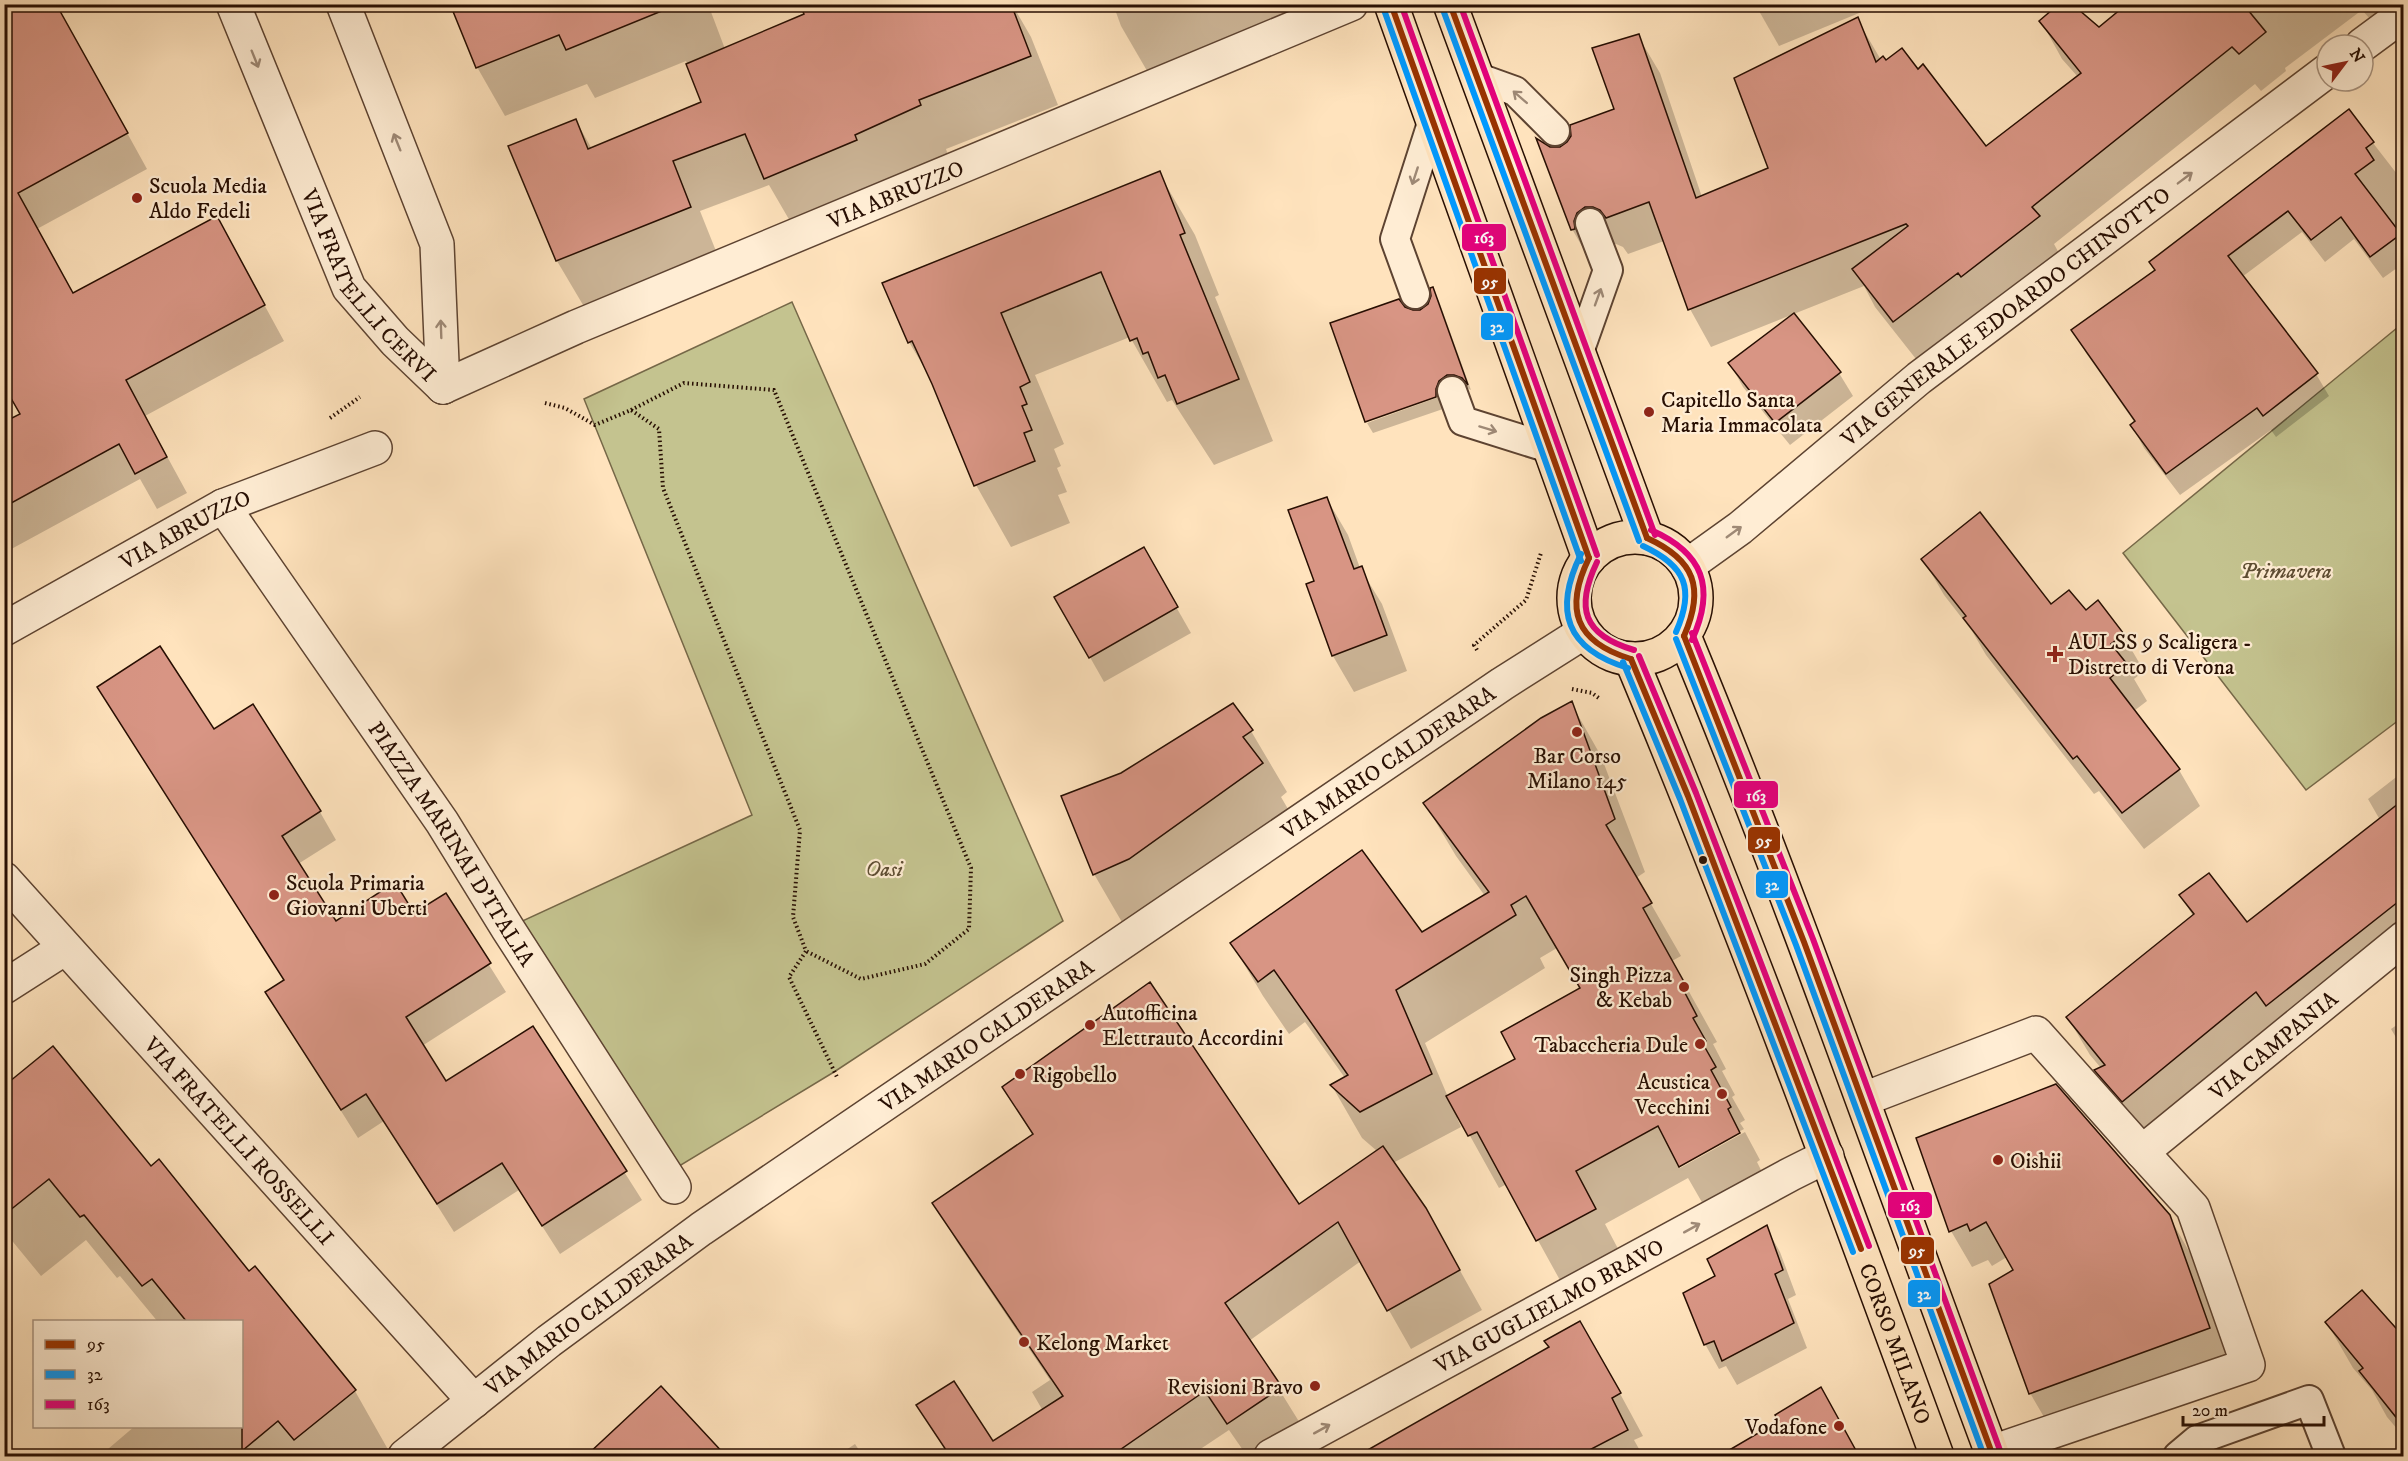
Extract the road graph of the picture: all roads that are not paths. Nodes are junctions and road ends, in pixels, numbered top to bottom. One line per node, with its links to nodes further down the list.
1 (233, 4): 15 (street, VIA FRATELLI CERVI, one-way to 15)
2 (343, 4): 15 (street, VIA FRATELLI CERVI, one-way to 2)
3 (1351, 4): 15 (street, VIA ABRUZZO)
4 (1391, 4): 10 (main road)
5 (1450, 4): 8 (main road)
6 (2403, 14): 7 (street)
7 (2375, 35)
8 (1476, 77): 11 (lane, one-way to 8); 14 (main road)
9 (2315, 80): 22 (street, VIA GENERALE EDOARDO CHINOTTO, one-way to 9)
10 (1433, 120): 13 (lane, one-way to 13); 18 (main road)
11 (1555, 131)
12 (1590, 223): 14 (lane, one-way to 12)
13 (1415, 294)
14 (1579, 352): 20 (main road)
15 (443, 387)
16 (1452, 391): 18 (lane, one-way to 18)
17 (375, 448): 19 (street, VIA ABRUZZO)
18 (1549, 448): 21 (main road)
19 (223, 506): 23 (street, VIA ABRUZZO); 34 (street, PIAZZA MARINAI D'ITALIA)
20 (1647, 538): 21 (main road); 22 (main road)
21 (1589, 558): 24 (main road)
22 (1687, 566): 25 (main road)
23 (4, 629)
24 (1584, 632): 26 (main road); 35 (street, VIA MARIO CALDERARA)
25 (1684, 636): 26 (main road); 31 (main road)
26 (1631, 659): 33 (main road, CORSO MILANO)
27 (4, 879): 29 (street, VIA FRATELLI ROSSELLI)
28 (2403, 938): 32 (street, VIA CAMPANIA)
29 (65, 948): 30 (street); 35 (street, VIA FRATELLI ROSSELLI)
30 (4, 987)
31 (1864, 1099): 32 (street); 36 (main road)
32 (2142, 1152): 36 (street)
33 (1827, 1156): 38 (street, VIA GUGLIELMO BRAVO, one-way to 33); 39 (main road, CORSO MILANO)
34 (674, 1187)
35 (474, 1401): 37 (street, VIA MARIO CALDERARA)
36 (1992, 1454)
37 (405, 1456)
38 (1271, 1456)
39 (1937, 1456)
40 (2178, 1456): 41 (lane)
41 (2331, 1456)

